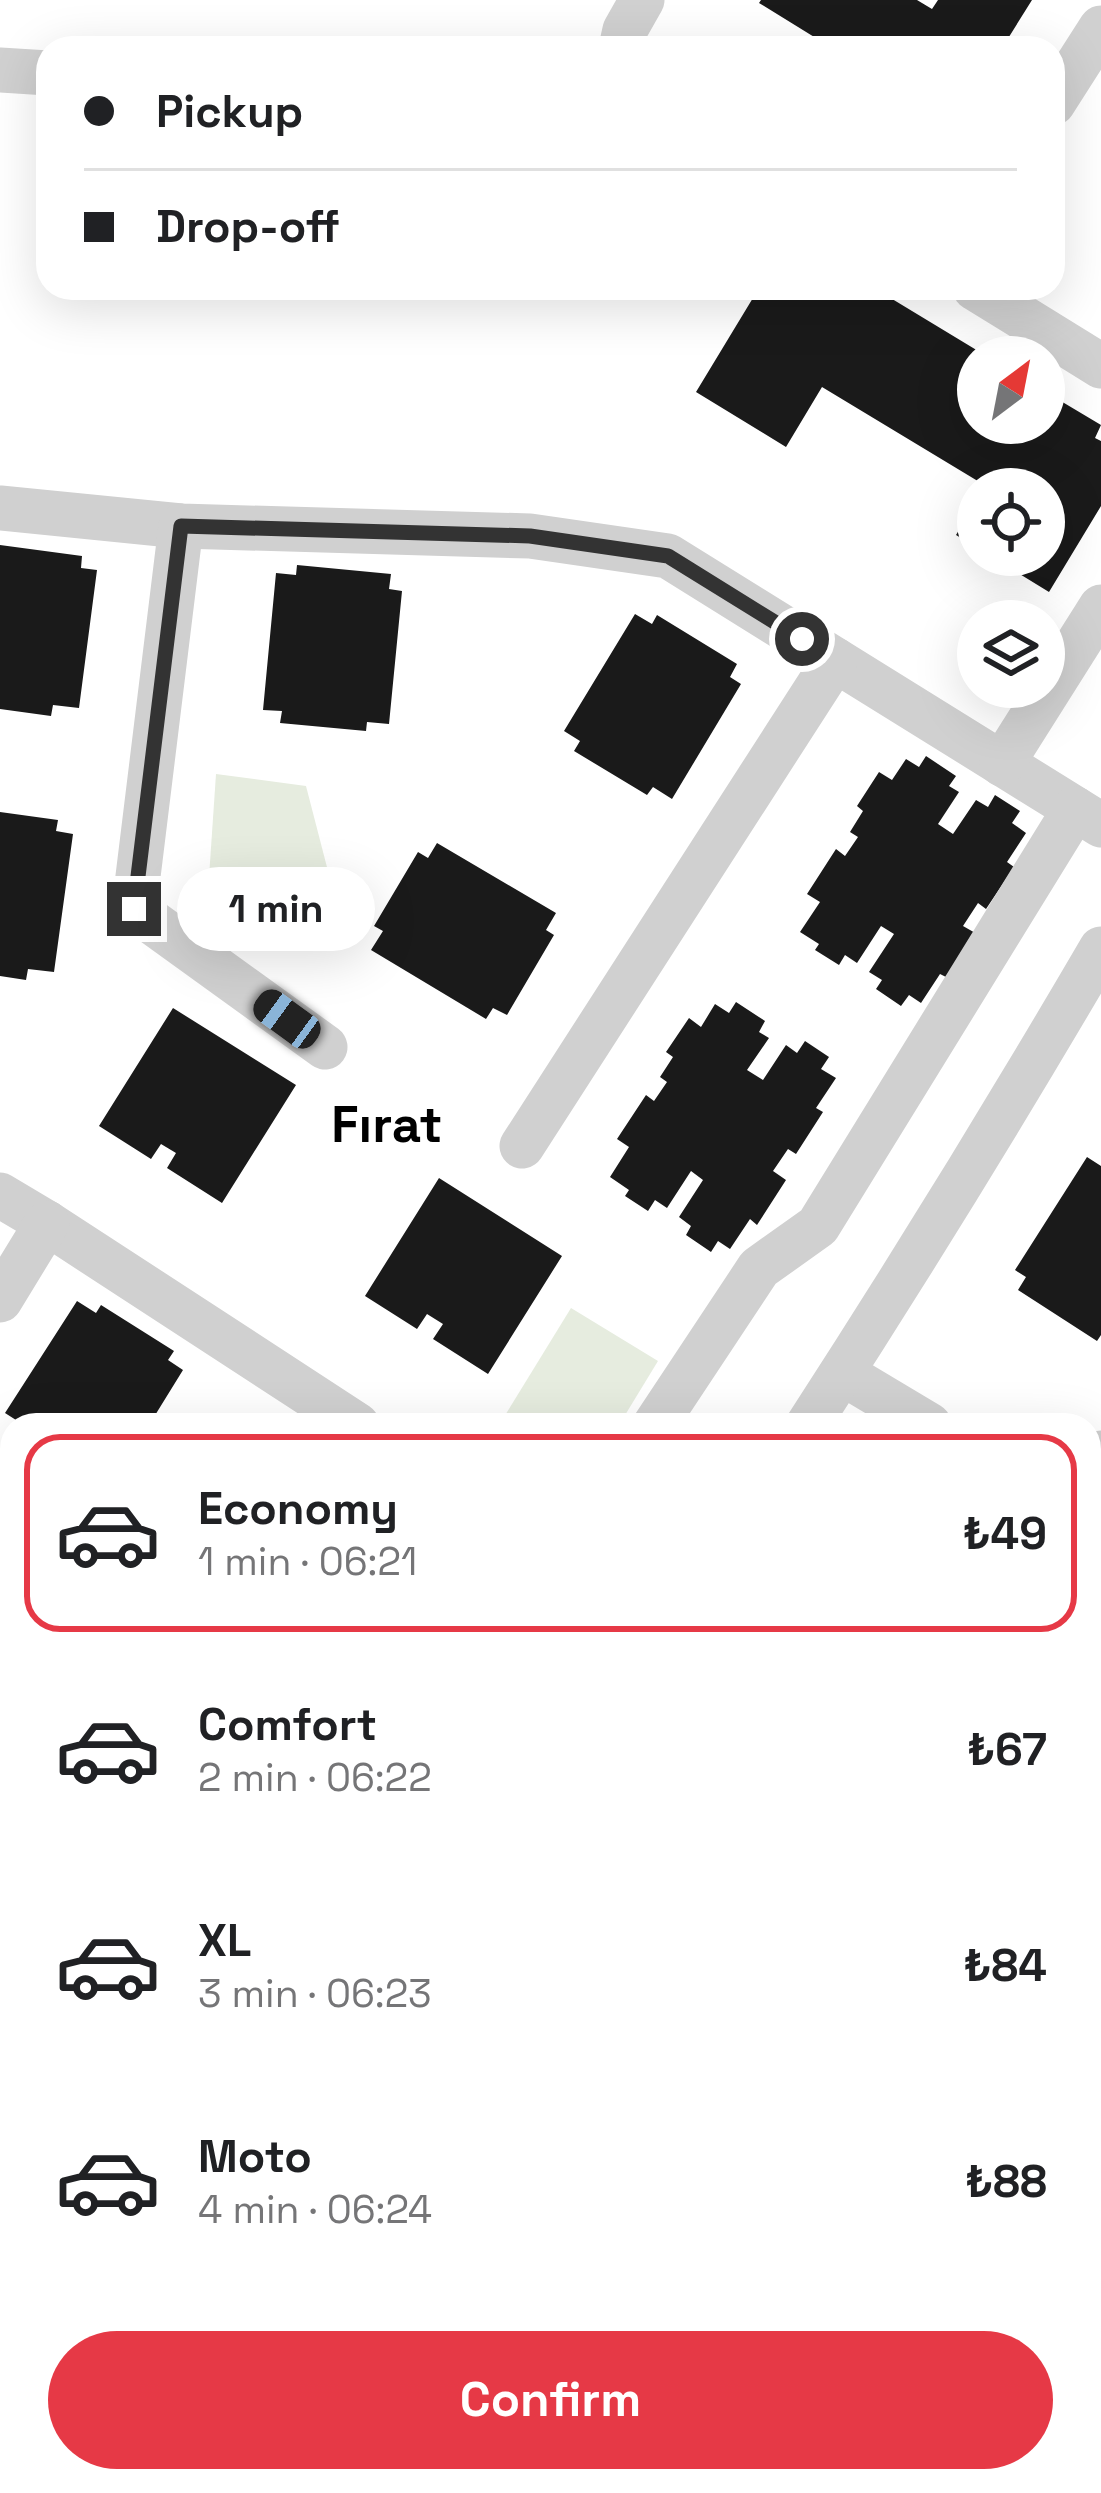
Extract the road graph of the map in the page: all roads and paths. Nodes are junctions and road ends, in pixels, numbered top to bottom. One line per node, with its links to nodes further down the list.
1 (642, 0): 3 (street)
2 (1101, 28): 6 (street)
3 (624, 36)
4 (0, 70): 5 (street)
5 (36, 72)
6 (1065, 84)
7 (994, 300): 8 (street)
8 (1101, 366)
9 (0, 508): 10 (street)
10 (181, 526): 12 (street); 16 (street)
11 (1101, 607): 13 (street)
12 (835, 660): 13 (street); 17 (street)
13 (1002, 764): 14 (street)
14 (1088, 817): 23 (street)
15 (1101, 949): 21 (street)
16 (325, 1047)
17 (523, 1146)
18 (0, 1195): 19 (street)
19 (47, 1222): 20 (street); 22 (street)
20 (0, 1300)
21 (842, 1373): 24 (street); 25 (street)
22 (338, 1413)
23 (664, 1413)
24 (816, 1413)
25 (909, 1413)

